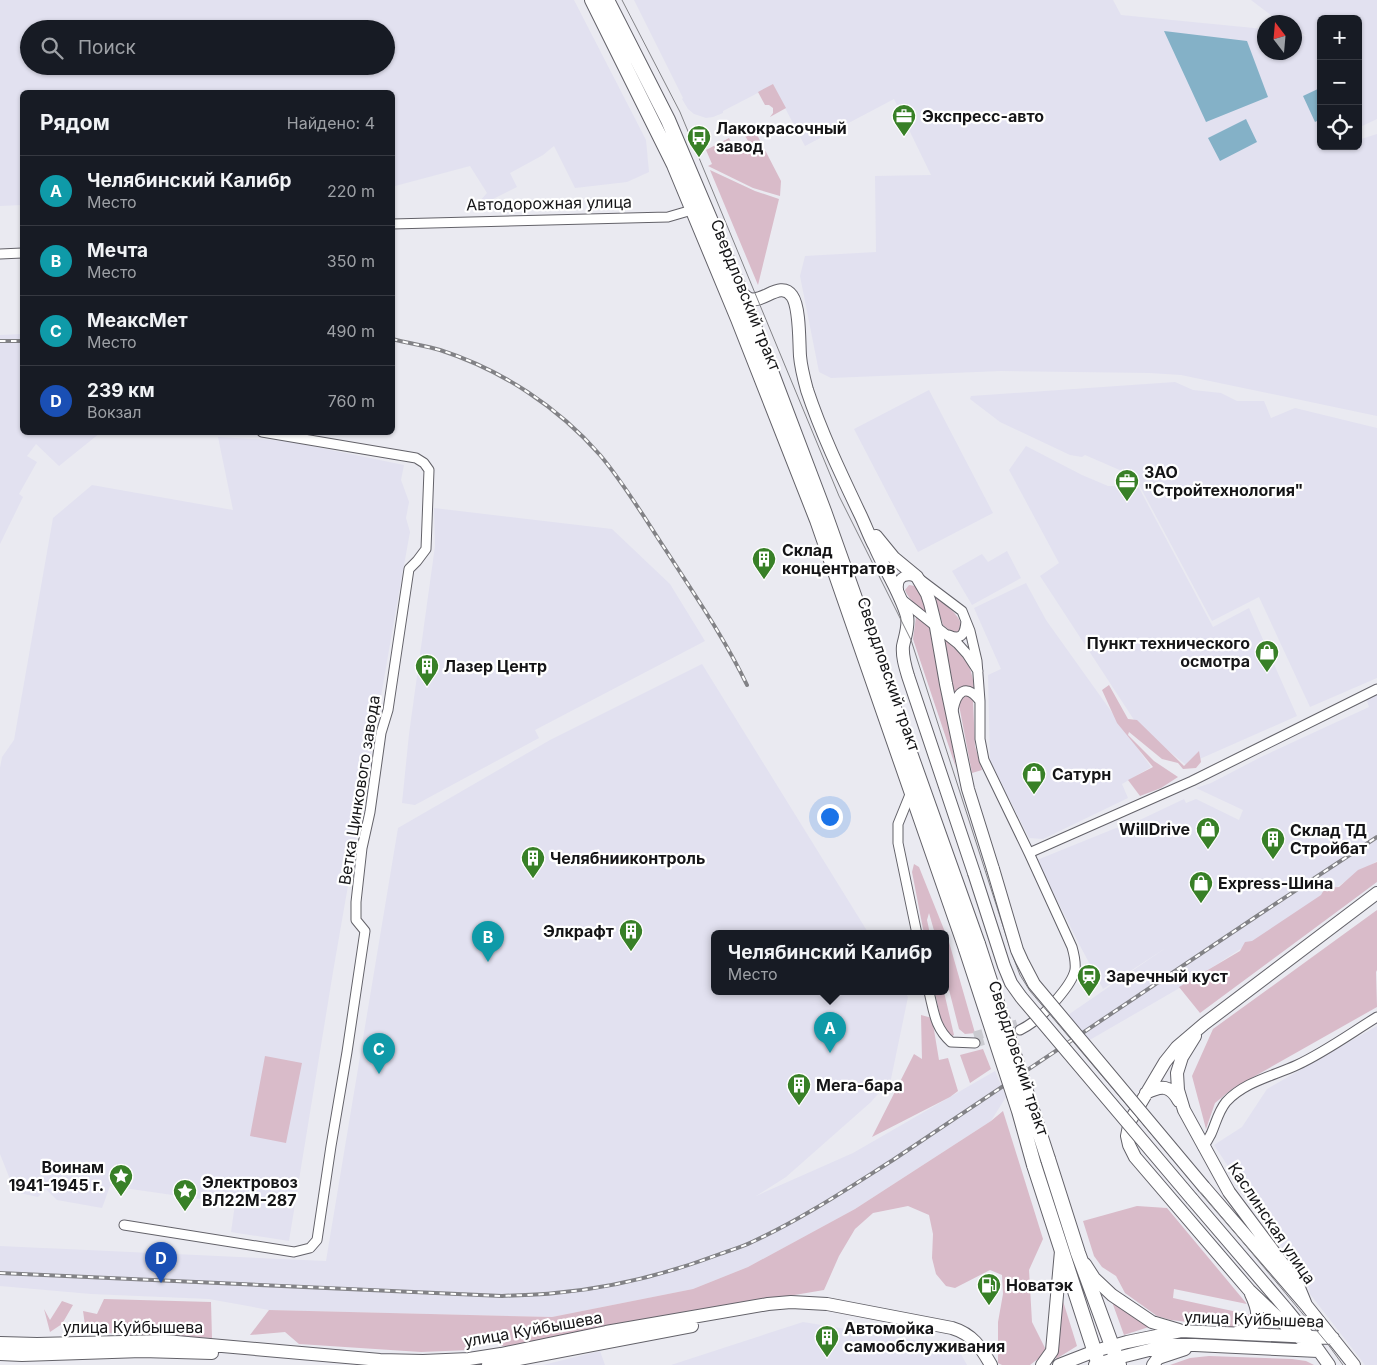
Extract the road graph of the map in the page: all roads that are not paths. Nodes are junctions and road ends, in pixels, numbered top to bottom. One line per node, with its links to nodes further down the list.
1 (592, 0): 3 (main road, Свердловский тракт)
2 (607, 0): 3 (main road, Свердловский тракт)
3 (698, 208): 4 (street, Автодорожная улица); 7 (main road, Свердловский тракт); 20 (main road, Свердловский тракт)
4 (395, 224)
5 (20, 253): 6 (street)
6 (0, 254)
7 (741, 292): 8 (main road); 9 (main road, Свердловский тракт)
8 (758, 299): 9 (main road); 11 (main road)
9 (753, 323): 24 (main road, Свердловский тракт)
10 (280, 435): 33 (street, Ветка Цинкового завода)
11 (859, 511): 12 (main road); 13 (main road)
12 (917, 578): 13 (street); 14 (street); 15 (main road)
13 (900, 598): 15 (street); 41 (main road, bridge)
14 (966, 620): 15 (street); 16 (street)
15 (940, 630): 16 (street); 19 (main road)
16 (978, 671): 18 (street)
17 (1377, 689): 21 (street)
18 (980, 701): 19 (street); 21 (street)
19 (952, 712): 37 (main road, bridge)
20 (911, 792): 23 (street); 24 (main road, Свердловский тракт)
21 (1029, 853): 28 (street)
22 (1377, 893): 27 (main road)
23 (916, 930)
24 (972, 946): 34 (main road, Свердловский тракт, bridge); 35 (main road, Свердловский тракт, bridge)
25 (930, 995): 29 (street)
26 (1377, 1017): 32 (street)
27 (1204, 1024): 30 (main road); 31 (main road, Каслинская улица)
28 (1019, 1027)
29 (975, 1039)
30 (1146, 1093): 31 (main road); 36 (main road)
31 (1184, 1110): 32 (main road, Каслинская улица)
32 (1203, 1147): 37 (main road, Каслинская улица)
33 (124, 1225)
34 (1061, 1246): 49 (main road, Свердловский тракт); 55 (main road)
35 (1078, 1253): 39 (main road); 48 (main road, Свердловский тракт)
36 (1249, 1290): 40 (main road); 41 (main road)
37 (1306, 1306): 42 (main road)
38 (677, 1324): 50 (main road, улица Куйбышева); 52 (main road, улица Куйбышева); 53 (main road, улица Куйбышева); 54 (main road, улица Куйбышева)
39 (1181, 1331): 40 (main road, улица Куйбышева); 48 (main road, улица Куйбышева)
40 (1228, 1334): 41 (main road, улица Куйбышева)
41 (1303, 1337): 42 (main road, улица Куйбышева); 45 (main road)
42 (1333, 1338): 45 (main road); 59 (main road)
43 (0, 1343): 47 (main road, улица Куйбышева)
44 (1195, 1345): 45 (main road, улица Куйбышева); 48 (main road, улица Куйбышева); 57 (main road)
45 (1318, 1351): 58 (main road)
46 (0, 1354): 47 (main road, улица Куйбышева)
47 (64, 1354): 50 (main road, улица Куйбышева); 51 (main road, улица Куйбышева)
48 (1116, 1356): 49 (main road, улица Куйбышева)
49 (1097, 1361): 56 (main road, улица Куйбышева)
50 (379, 1362)
51 (349, 1365)
52 (488, 1365)
53 (984, 1365)
54 (991, 1365)
55 (1042, 1365)
56 (1059, 1365)
57 (1152, 1365)
58 (1329, 1365)
59 (1354, 1365)

